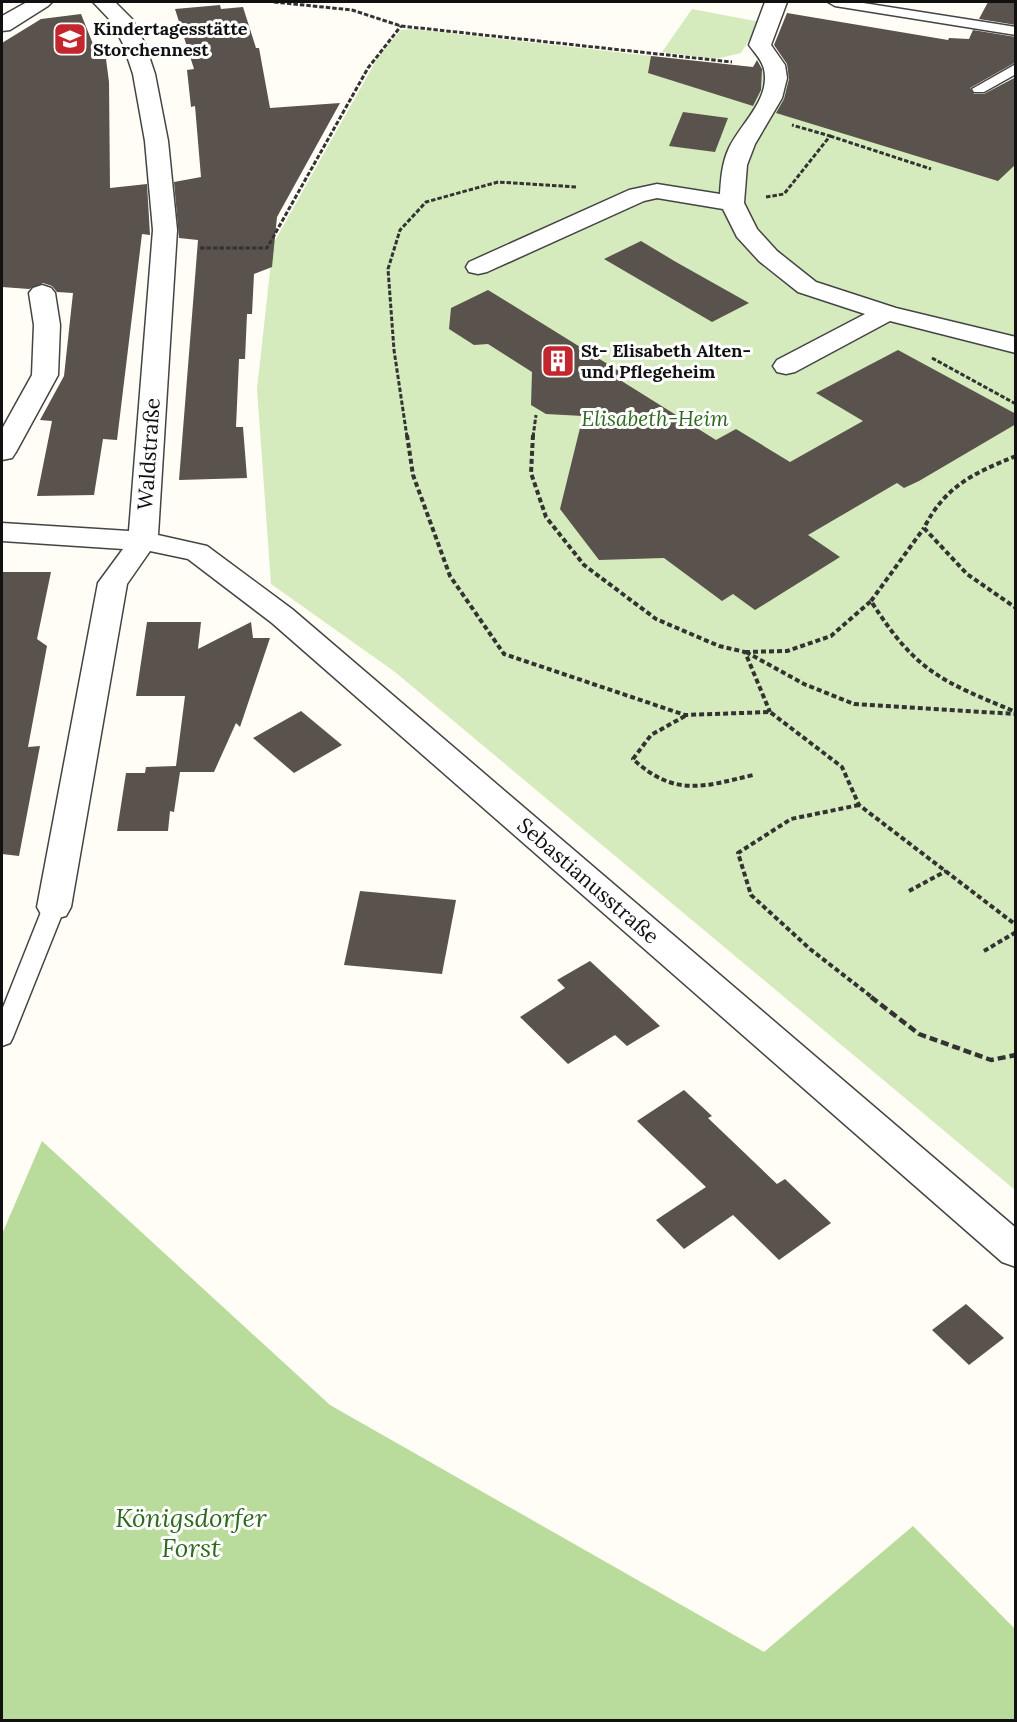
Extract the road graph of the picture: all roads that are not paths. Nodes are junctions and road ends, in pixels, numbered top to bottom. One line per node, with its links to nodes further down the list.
1 (41, 2): 5 (street)
2 (104, 2): 17 (street, Waldstraße)
3 (776, 2): 9 (street)
4 (835, 2): 6 (lane)
5 (2, 25)
6 (1016, 31)
7 (1016, 68): 8 (lane)
8 (979, 89)
9 (732, 202): 10 (street); 12 (street)
10 (478, 267)
11 (42, 293): 15 (street)
12 (886, 313): 13 (street); 14 (street)
13 (1016, 345)
14 (786, 366)
15 (2, 452)
16 (2, 532): 17 (street, Sebastianusstraße)
17 (143, 541): 18 (street, Waldstraße); 20 (street, Sebastianusstraße)
18 (54, 907): 19 (lane)
19 (2, 1037)
20 (1016, 1251)

